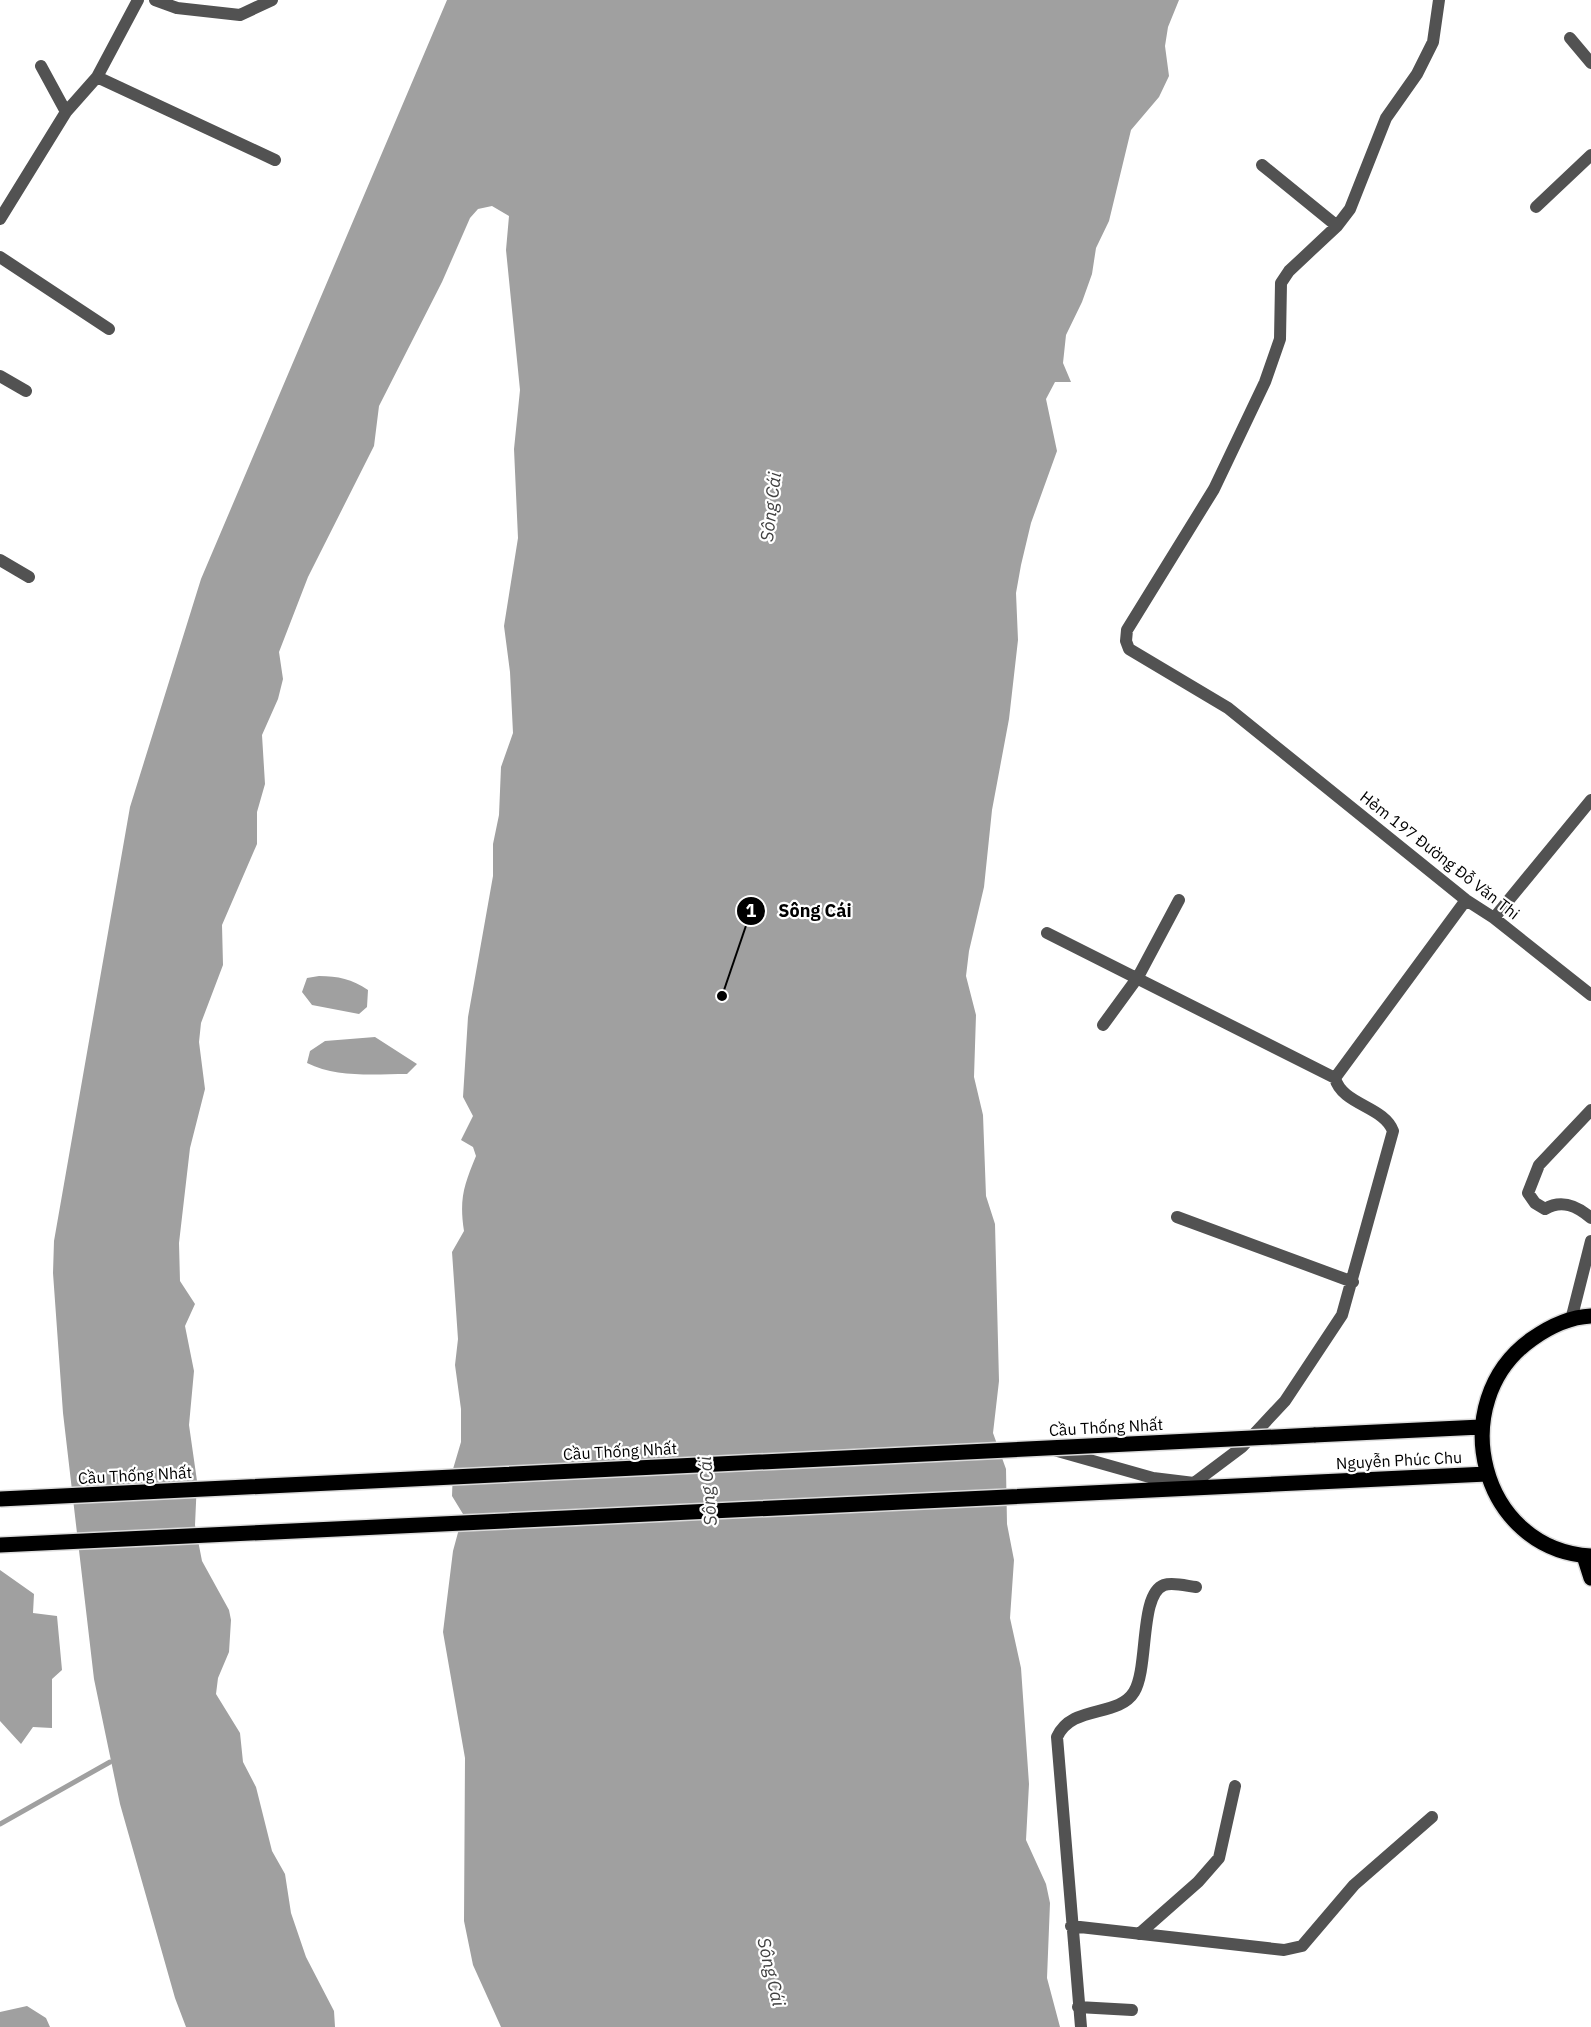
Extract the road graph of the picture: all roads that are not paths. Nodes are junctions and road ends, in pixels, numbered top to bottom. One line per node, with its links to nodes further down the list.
1 (138, 0): 8 (street)
2 (155, 0): 3 (street)
3 (272, 0)
4 (1438, 0): 15 (street)
5 (1570, 39): 6 (street)
6 (1591, 63)
7 (41, 66): 9 (street)
8 (97, 77): 9 (street); 11 (street)
9 (66, 112): 14 (street)
10 (1591, 155): 13 (street)
11 (275, 160)
12 (1262, 165): 15 (street)
13 (1536, 207)
14 (0, 219)
15 (1337, 226): 24 (street, Hẻm 197 Đường Đỗ Văn Thi)
16 (0, 257): 17 (street)
17 (109, 328)
18 (0, 376): 19 (street)
19 (26, 391)
20 (0, 560): 21 (street)
21 (29, 577)
22 (1591, 800): 25 (street)
23 (1179, 900): 27 (street)
24 (1466, 900): 25 (street, Hẻm 197 Đường Đỗ Văn Thi); 30 (street)
25 (1494, 918): 28 (street, Hẻm 197 Đường Đỗ Văn Thi)
26 (1047, 933): 27 (street)
27 (1138, 977): 29 (street); 30 (street)
28 (1591, 994)
29 (1103, 1025)
30 (1335, 1078): 35 (street)
31 (1591, 1110): 33 (street)
32 (1177, 1217): 35 (street)
33 (1591, 1218)
34 (1591, 1241): 37 (street)
35 (1353, 1282): 40 (street)
36 (1591, 1316): 37 (main road)
37 (1571, 1320): 38 (main road)
38 (1481, 1427): 39 (main road, Nguyễn Phúc Chu); 41 (main road)
39 (1314, 1435): 42 (main road, Cầu Thống Nhất, bridge)
40 (1035, 1445)
41 (1486, 1474): 43 (main road, Nguyễn Phúc Chu); 44 (main road)
42 (0, 1499)
43 (0, 1545)
44 (1588, 1556): 45 (main road)
45 (1591, 1578)
46 (1196, 1587): 49 (street)
47 (1235, 1786): 50 (street)
48 (1432, 1817): 50 (street)
49 (1071, 1926): 50 (street); 51 (street)
50 (1140, 1934)
51 (1078, 2007): 52 (street); 53 (street)
52 (1132, 2010)
53 (1081, 2027)

